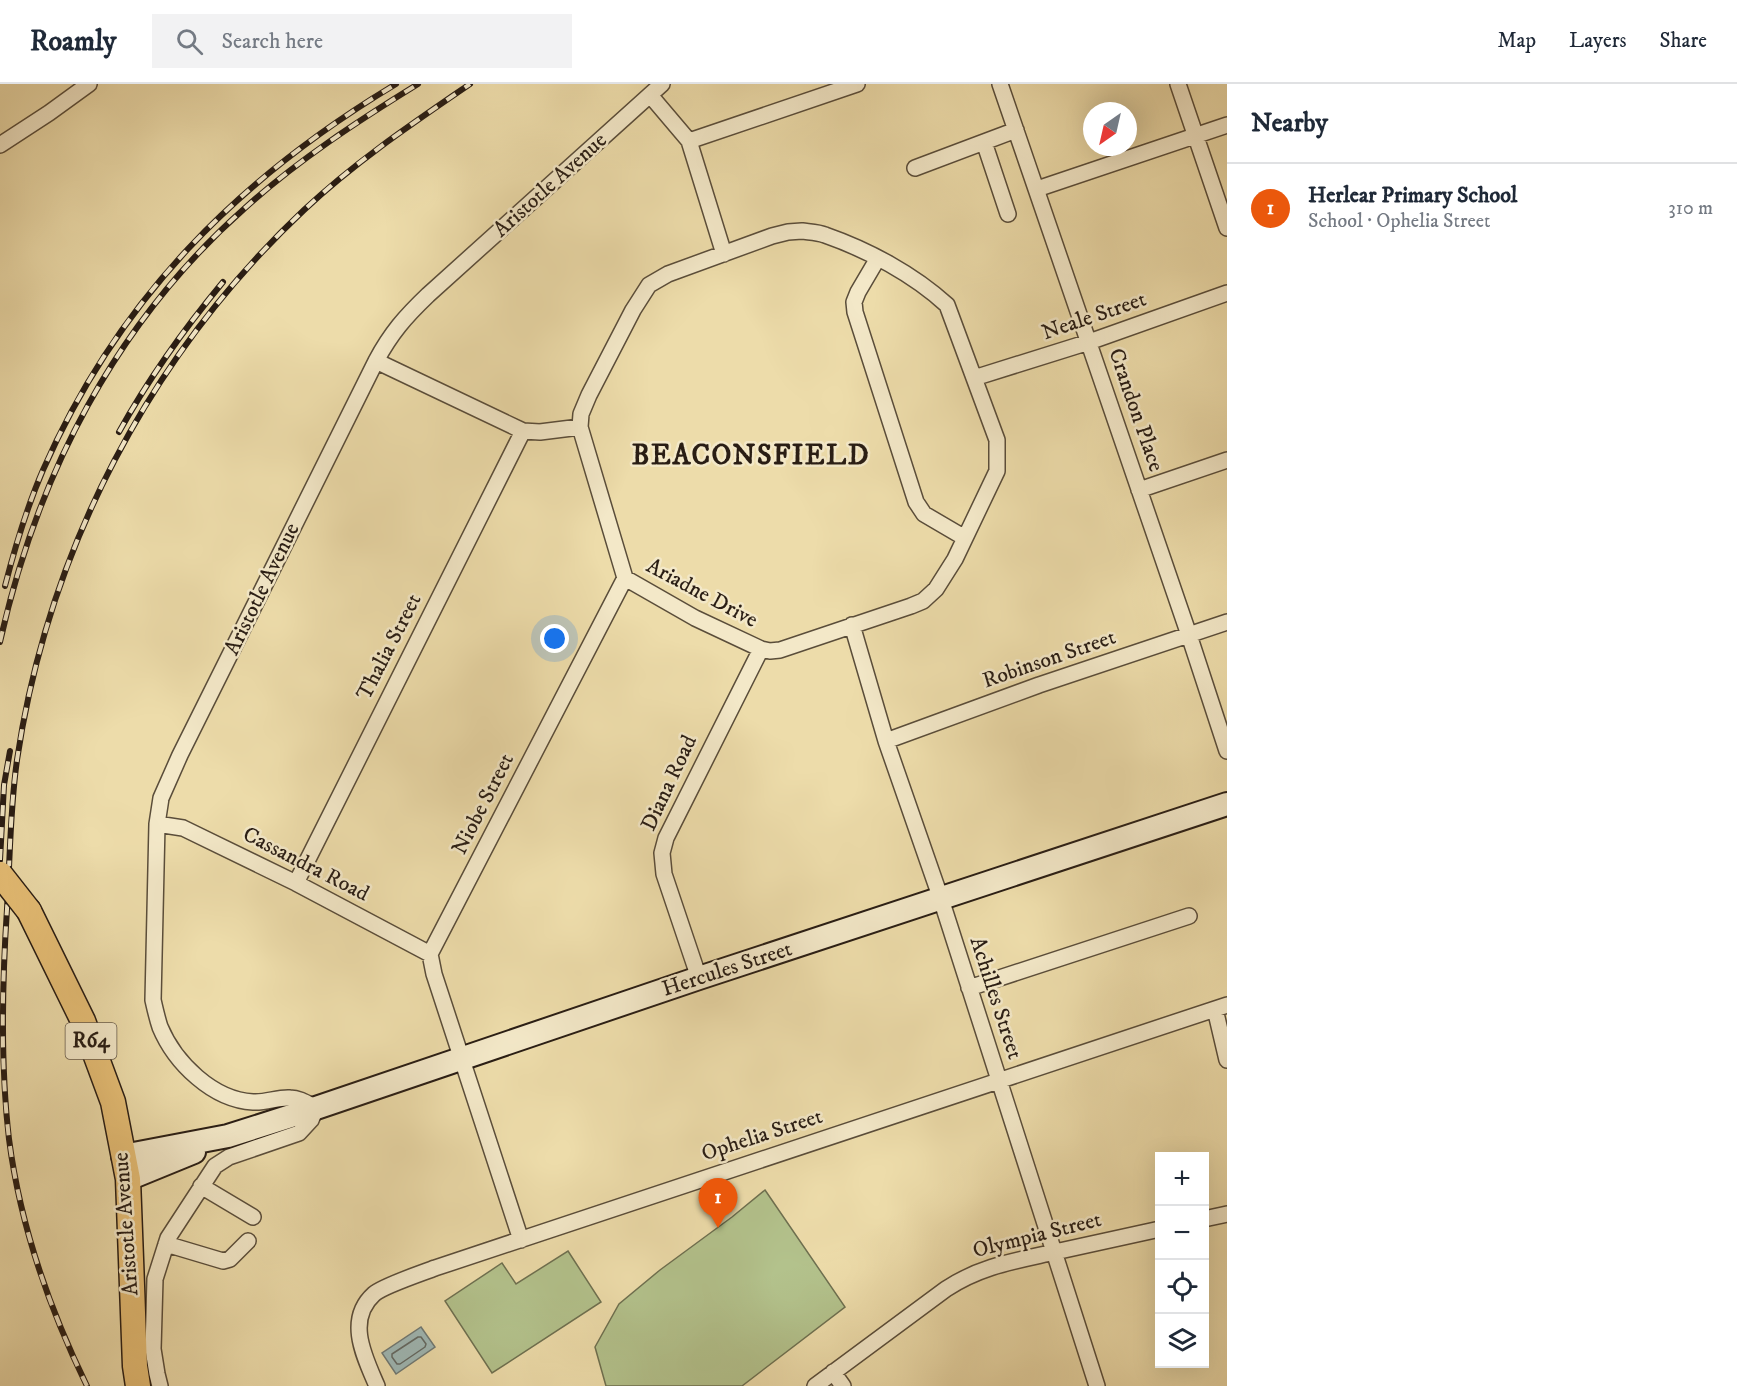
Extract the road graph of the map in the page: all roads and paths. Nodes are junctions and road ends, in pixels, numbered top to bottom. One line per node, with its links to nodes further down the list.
1 (88, 84): 12 (street)
2 (662, 84): 6 (street, Aristotle Avenue)
3 (857, 84): 10 (street)
4 (1000, 84): 8 (street, Crandon Place)
5 (1178, 84): 9 (street)
6 (650, 95): 10 (street); 21 (street, Aristotle Avenue)
7 (1227, 125): 9 (street)
8 (1016, 130): 11 (street); 14 (street, Crandon Place)
9 (1195, 136): 14 (street); 16 (street)
10 (690, 141): 17 (street)
11 (984, 142): 13 (street); 15 (street)
12 (0, 145)
13 (915, 168)
14 (1037, 189): 20 (street, Crandon Place)
15 (1008, 214)
16 (1227, 228)
17 (724, 254): 18 (street, Ariadne Drive); 23 (street, Ariadne Drive)
18 (878, 258): 22 (street, Ariadne Drive); 27 (street)
19 (1227, 292): 20 (street, Neale Street)
20 (1089, 342): 22 (street, Neale Street); 26 (street, Crandon Place)
21 (376, 361): 24 (street); 36 (street, Aristotle Avenue)
22 (974, 378): 27 (street, Ariadne Drive)
23 (580, 427): 24 (street); 28 (street, Ariadne Drive)
24 (523, 431): 38 (street, Thalia Street)
25 (1227, 460): 26 (street)
26 (1139, 490): 31 (street, Crandon Place)
27 (965, 538): 30 (street, Ariadne Drive)
28 (625, 578): 32 (street, Ariadne Drive); 41 (street, Niobe Street)
29 (1227, 622): 31 (street, Robinson Street)
30 (852, 625): 32 (street, Ariadne Drive); 33 (street, Achilles Street)
31 (1190, 635): 33 (street, Robinson Street); 34 (street, Crandon Place)
32 (760, 649): 42 (street, Diana Road)
33 (886, 741): 39 (street, Achilles Street)
34 (1227, 750)
35 (1227, 804): 39 (street, Hercules Street)
36 (157, 824): 38 (street, Cassandra Road); 48 (street, Aristotle Avenue)
37 (0, 874): 50 (main road, Aristotle Avenue / R64, bridge)
38 (296, 883): 41 (street, Cassandra Road)
39 (941, 899): 42 (street, Hercules Street); 43 (street, Achilles Street)
40 (1189, 916): 43 (street)
41 (430, 954): 45 (street)
42 (699, 978): 45 (street, Hercules Street)
43 (969, 988): 47 (street, Achilles Street)
44 (1221, 1007): 46 (street); 47 (street, Ophelia Street)
45 (463, 1058): 48 (street, Hercules Street); 57 (street)
46 (1227, 1060)
47 (998, 1080): 57 (street, Ophelia Street); 60 (street, Achilles Street)
48 (316, 1108): 49 (street, Hercules Street); 52 (street)
49 (228, 1136): 50 (street, Hercules Street); 51 (street, Hercules Street)
50 (123, 1156): 51 (main road, Aristotle Avenue / R64)
51 (128, 1179): 62 (main road, Aristotle Avenue / R64)
52 (201, 1186): 54 (street); 59 (street)
53 (1227, 1214): 55 (street)
54 (254, 1217)
55 (1209, 1218)
56 (1155, 1230): 60 (street, Olympia Street)
57 (521, 1240): 64 (street, Ophelia Street)
58 (248, 1241): 59 (street)
59 (166, 1244): 63 (street)
60 (1054, 1252): 61 (street, Olympia Street); 67 (street, Achilles Street)
61 (833, 1372): 65 (street, Olympia Street); 66 (street)
62 (138, 1386)
63 (160, 1386)
64 (377, 1386)
65 (815, 1386)
66 (843, 1386)
67 (1097, 1386)

